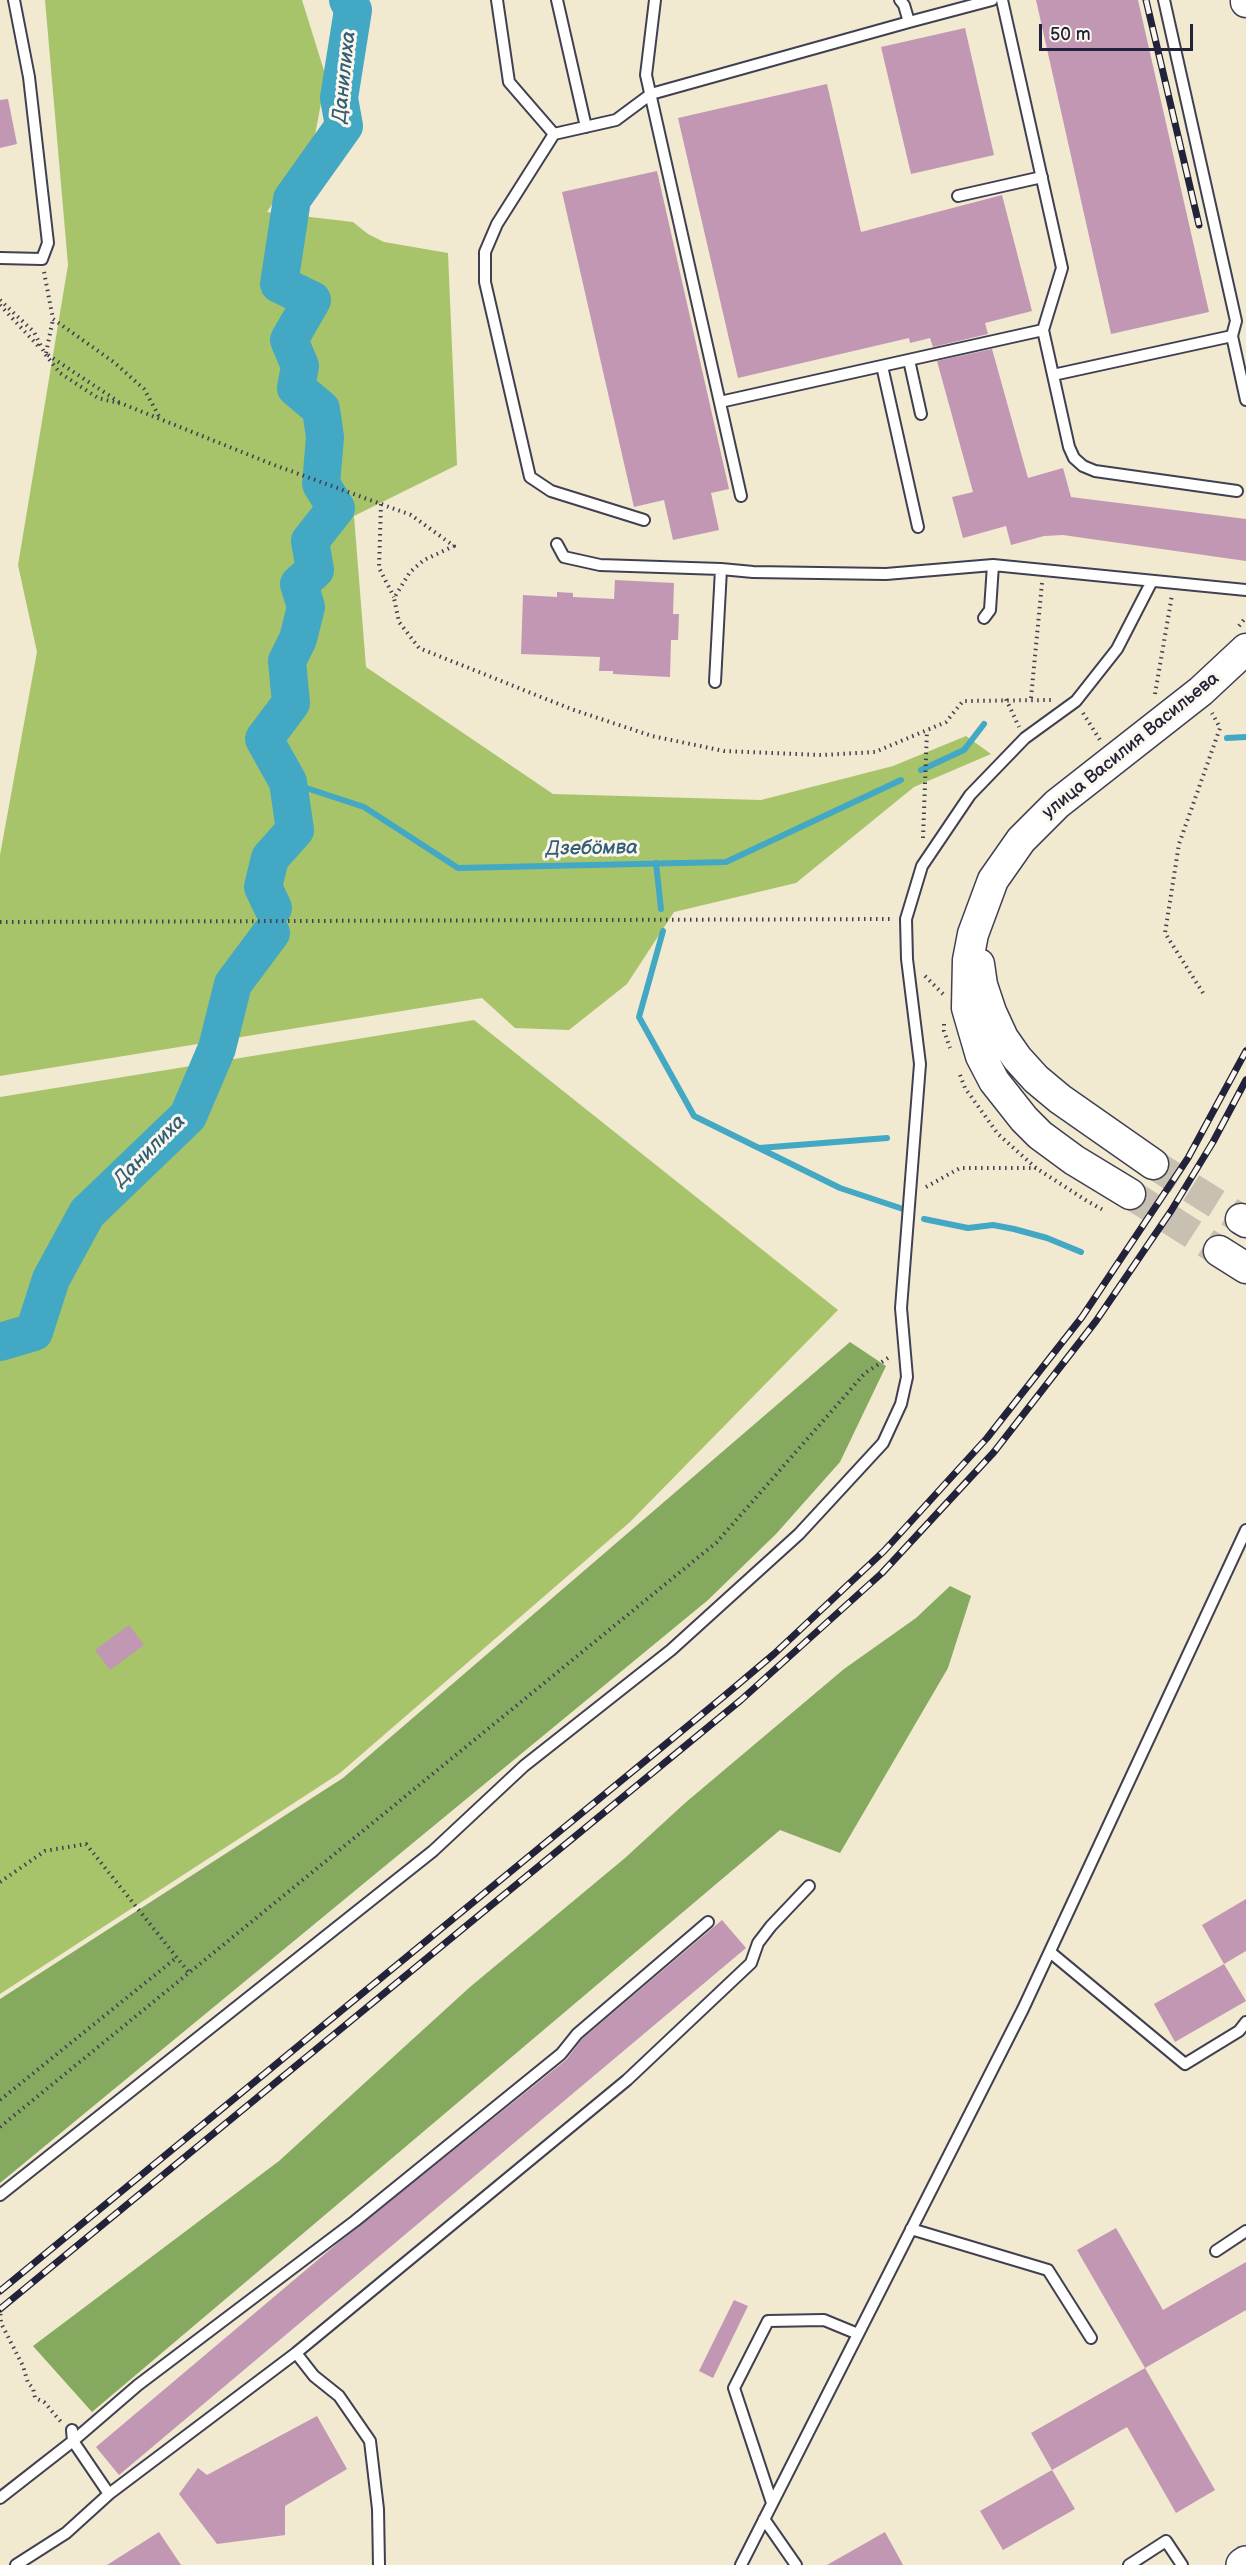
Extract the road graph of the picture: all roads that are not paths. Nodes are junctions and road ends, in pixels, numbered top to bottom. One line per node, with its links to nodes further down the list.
1 (14, 0): 15 (lane)
2 (497, 0): 12 (lane)
3 (557, 0): 11 (lane)
4 (655, 0): 10 (lane)
5 (900, 0): 9 (lane)
6 (992, 0): 9 (lane)
7 (1002, 0): 13 (lane)
8 (1164, 0): 17 (lane)
9 (909, 22): 10 (lane)
10 (651, 94): 11 (lane); 22 (lane)
11 (586, 126): 12 (lane)
12 (554, 134): 26 (lane)
13 (1042, 177): 14 (lane); 16 (lane)
14 (958, 196)
15 (0, 258)
16 (1043, 330): 18 (lane); 20 (lane)
17 (1232, 336): 20 (lane); 21 (lane)
18 (909, 360): 19 (lane); 23 (lane)
19 (882, 366): 22 (lane); 27 (lane)
20 (1053, 375): 24 (lane)
21 (1246, 400)
22 (720, 402): 25 (lane)
23 (921, 414)
24 (1237, 491)
25 (741, 496)
26 (644, 520)
27 (918, 527)
28 (557, 544): 30 (lane)
29 (993, 565): 30 (lane); 31 (lane); 33 (lane)
30 (721, 569): 35 (lane)
31 (1152, 581): 32 (lane); 46 (lane)
32 (1246, 590)
33 (984, 618)
34 (1239, 642): 36 (main road, улица Василия Васильева)
35 (715, 682)
36 (982, 908): 37 (main road, улица Василия Васильева); 38 (main road, улица Василия Васильева)
37 (1153, 1164)
38 (1121, 1204)
39 (1219, 1251): 40 (main road)
40 (1246, 1268)
41 (1246, 1530): 44 (lane)
42 (809, 1886): 52 (lane)
43 (708, 1922): 53 (lane)
44 (1050, 1952): 45 (lane); 47 (lane)
45 (1246, 2022)
46 (0, 2195)
47 (911, 2229): 50 (lane); 51 (lane)
48 (1246, 2231): 49 (lane)
49 (1216, 2251)
50 (858, 2334): 56 (lane); 56 (lane)
51 (1091, 2338)
52 (296, 2353): 54 (lane); 59 (lane)
53 (72, 2436): 54 (lane); 55 (lane)
54 (109, 2494): 58 (lane)
55 (0, 2498)
56 (772, 2504): 57 (lane)
57 (764, 2519): 60 (lane); 61 (lane)
58 (16, 2565)
59 (379, 2565)
60 (741, 2565)
61 (796, 2565)
62 (1129, 2565): 63 (lane)
63 (1182, 2565)

